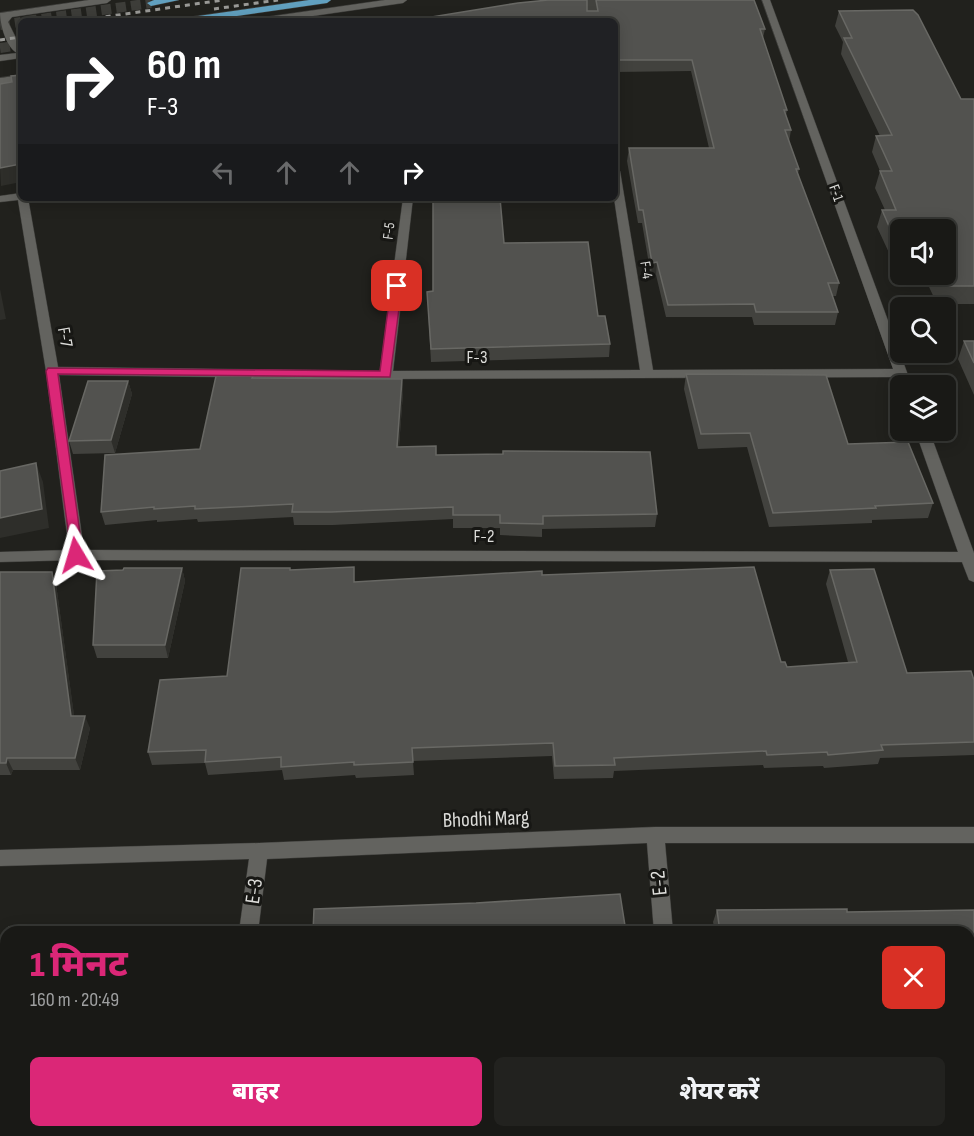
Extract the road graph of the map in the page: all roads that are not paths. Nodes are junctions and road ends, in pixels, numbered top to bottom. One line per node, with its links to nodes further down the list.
1 (107, 0): 7 (street)
2 (175, 0): 6 (main road)
3 (327, 0): 8 (main road)
4 (403, 0): 9 (street)
5 (766, 0): 23 (street, F-1)
6 (151, 3)
7 (5, 15): 10 (street)
8 (204, 18)
9 (280, 18)
10 (18, 51)
11 (18, 54): 12 (street)
12 (0, 58)
13 (18, 78): 14 (street)
14 (0, 81)
15 (618, 190): 21 (street, F-4)
16 (18, 197): 17 (street)
17 (0, 199)
18 (23, 201): 20 (street, F-7)
19 (408, 201): 22 (street, F-5)
20 (52, 371): 22 (street, F-3); 26 (street, F-7)
21 (647, 374): 22 (street, F-3); 24 (street, F-3)
22 (386, 375)
23 (903, 375)
24 (890, 379)
25 (926, 441): 28 (street)
26 (76, 555): 27 (street, F-2); 28 (street, F-2)
27 (0, 557)
28 (969, 557): 29 (street)
29 (974, 576)
30 (655, 835): 31 (street, Bhodhi Marg); 32 (street, Bhodhi Marg); 35 (street, E-2)
31 (974, 836)
32 (259, 851): 33 (street, Bhodhi Marg); 34 (street, E-3)
33 (0, 858)
34 (249, 926)
35 (663, 926)

